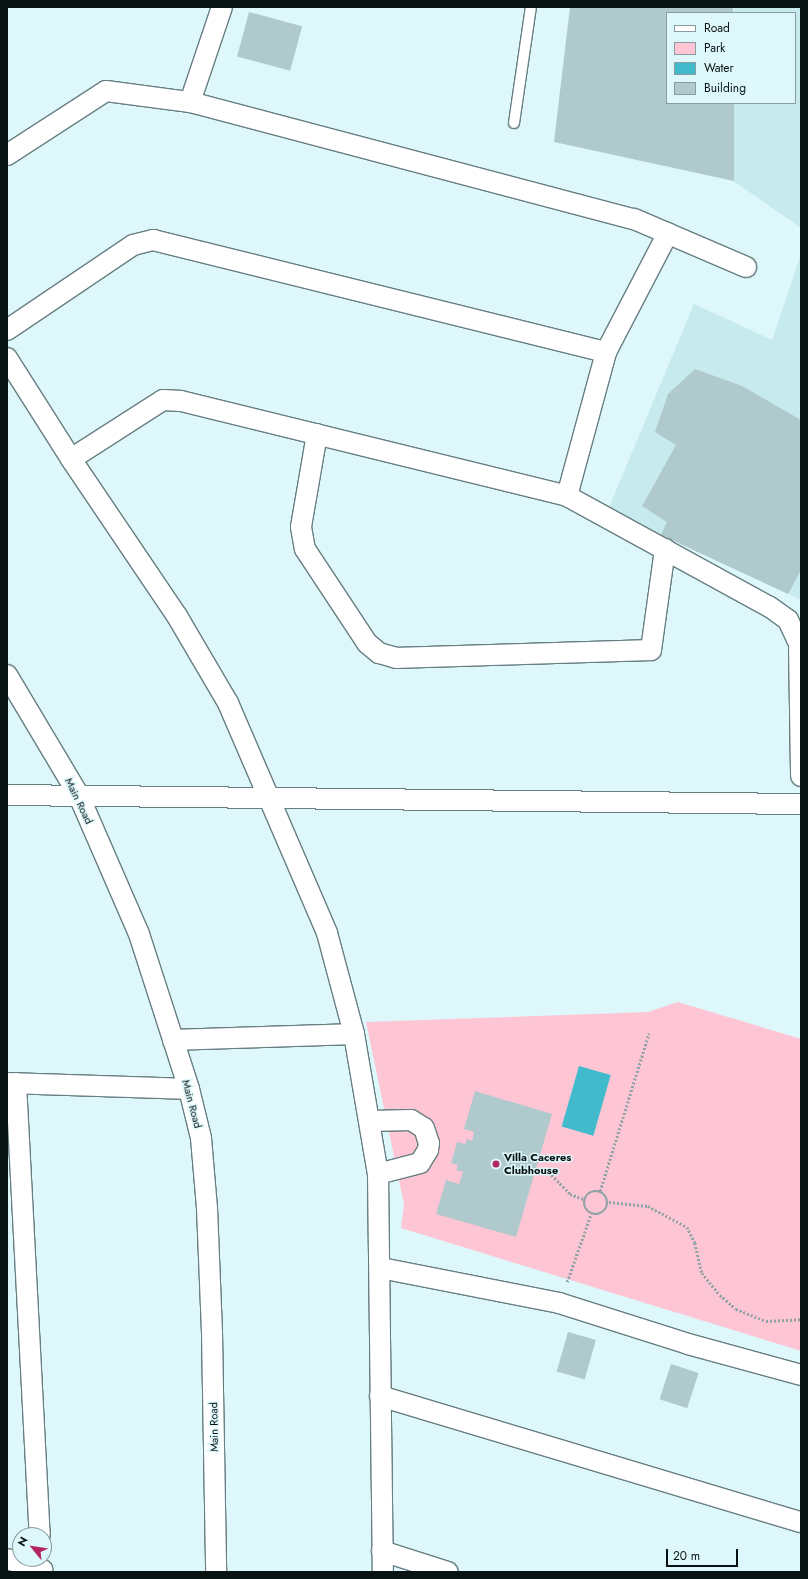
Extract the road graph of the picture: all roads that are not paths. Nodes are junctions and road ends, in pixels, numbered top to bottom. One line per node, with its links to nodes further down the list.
1 (222, 7): 3 (street)
2 (531, 7): 4 (lane)
3 (190, 102): 5 (street); 6 (street)
4 (514, 123)
5 (7, 155)
6 (668, 233): 7 (street); 9 (street)
7 (746, 267)
8 (7, 330): 9 (street)
9 (606, 352): 13 (street)
10 (7, 358): 12 (street)
11 (317, 434): 12 (street); 13 (street); 14 (street)
12 (71, 459): 19 (street)
13 (567, 496): 14 (street)
14 (665, 549): 16 (street)
15 (7, 675): 18 (street, Main Road)
16 (801, 776)
17 (7, 795): 18 (street)
18 (79, 796): 19 (street); 22 (street, Main Road)
19 (271, 798): 20 (street); 21 (street)
20 (801, 804)
21 (354, 1034): 22 (street); 25 (street)
22 (173, 1040): 24 (street, Main Road)
23 (11, 1083): 24 (street); 31 (street)
24 (189, 1089): 33 (street, Main Road)
25 (370, 1121): 26 (street); 26 (street)
26 (378, 1174): 27 (street)
27 (380, 1268): 28 (street); 29 (street)
28 (801, 1375)
29 (380, 1396): 30 (street); 32 (street)
30 (801, 1522)
31 (39, 1527)
32 (382, 1551): 34 (street); 35 (street)
33 (216, 1572)
34 (383, 1572)
35 (448, 1572)

